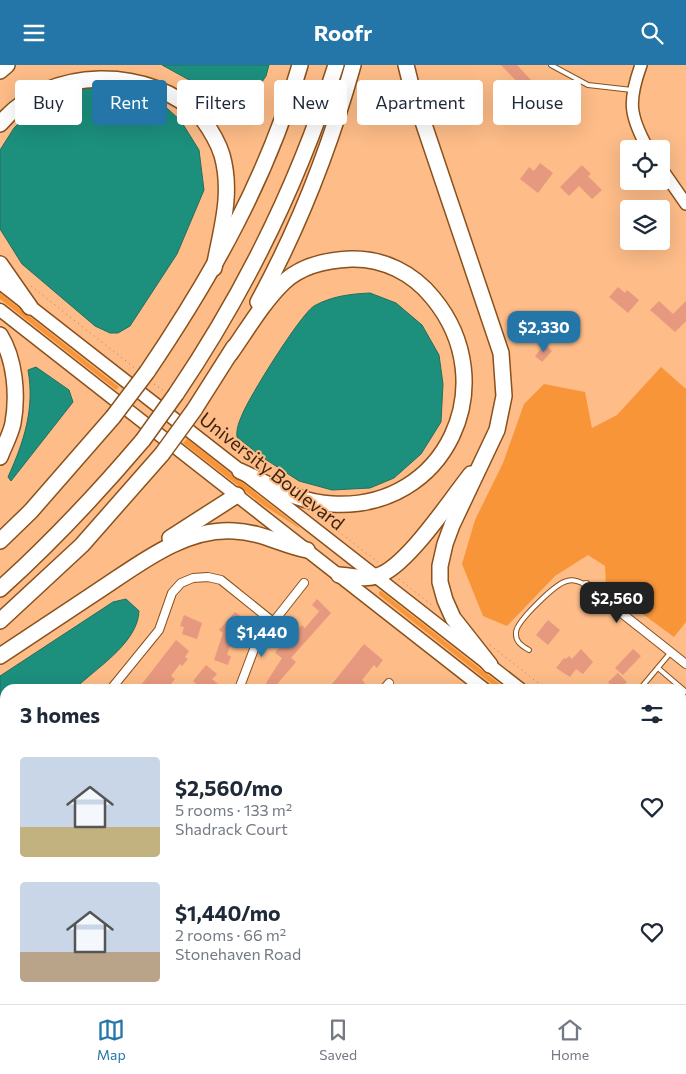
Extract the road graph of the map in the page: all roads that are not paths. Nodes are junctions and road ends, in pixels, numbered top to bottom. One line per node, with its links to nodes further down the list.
1 (7, 65): 8 (highway)
2 (300, 65): 15 (highway)
3 (336, 65): 32 (highway, bridge)
4 (353, 65): 20 (highway)
5 (406, 65): 22 (highway)
6 (551, 65): 9 (lane)
7 (641, 65): 9 (street)
8 (0, 71)
9 (632, 90): 11 (street)
10 (0, 124): 15 (highway)
11 (643, 140)
12 (670, 181): 13 (street)
13 (686, 204)
14 (0, 265): 17 (highway)
15 (214, 268): 25 (highway, bridge)
16 (0, 283): 17 (main road, University Boulevard)
17 (30, 307): 23 (main road, University Boulevard)
18 (0, 310): 24 (main road)
19 (0, 335): 21 (highway)
20 (230, 354): 23 (highway); 33 (highway, bridge)
21 (0, 457)
22 (484, 457): 29 (highway); 39 (highway)
23 (240, 471): 29 (main road, University Boulevard)
24 (237, 495): 26 (main road); 27 (highway)
25 (0, 541)
26 (307, 550): 27 (highway); 28 (main road)
27 (157, 552): 37 (highway)
28 (339, 575): 29 (highway); 43 (main road)
29 (376, 577): 39 (main road, University Boulevard)
30 (304, 583): 34 (street)
31 (586, 585): 35 (lane); 36 (street)
32 (0, 589)
33 (0, 621)
34 (272, 621): 41 (street); 42 (street)
35 (529, 649)
36 (671, 652): 38 (street); 40 (lane)
37 (0, 656)
38 (686, 664)
39 (490, 665): 44 (main road, University Boulevard)
40 (658, 668): 45 (lane); 46 (lane)
41 (116, 684)
42 (241, 684)
43 (478, 684)
44 (514, 684)
45 (644, 684)
46 (677, 684)

